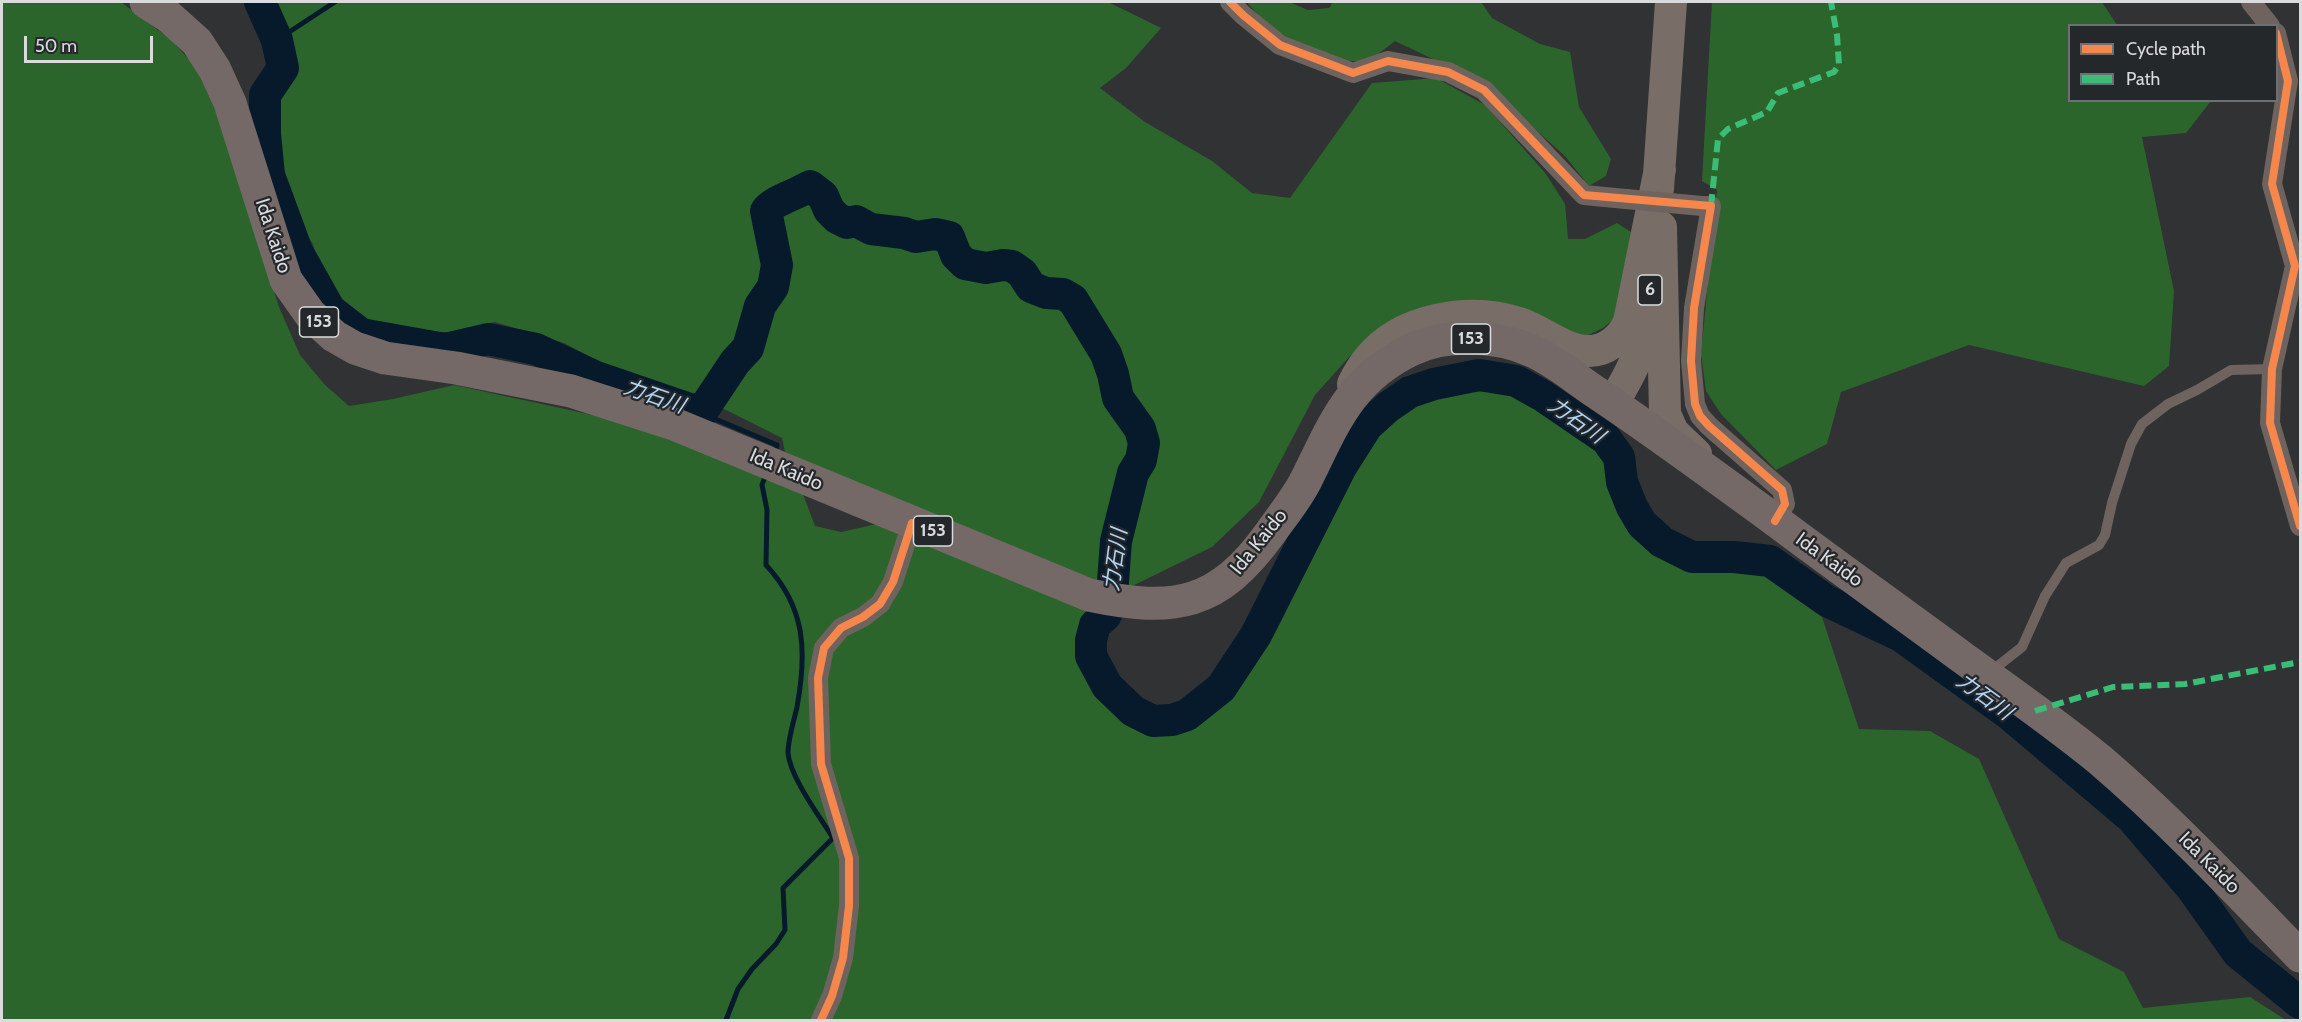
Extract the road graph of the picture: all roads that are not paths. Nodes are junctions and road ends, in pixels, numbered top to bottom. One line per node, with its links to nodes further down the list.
1 (146, 2): 13 (highway, Ida Kaido / 153)
2 (1230, 2): 12 (street, bridge)
3 (1671, 2): 7 (main road, 6)
4 (2251, 2): 5 (street)
5 (2268, 24)
6 (2278, 37): 8 (street)
7 (1660, 169): 9 (main road, 6); 10 (main road); 11 (main road)
8 (2272, 369): 14 (street); 15 (lane)
9 (1613, 403): 10 (highway, Ida Kaido / 153); 11 (highway, Ida Kaido / 153)
10 (1338, 413): 13 (highway, Ida Kaido / 153)
11 (1737, 493): 12 (highway, Ida Kaido / 153)
12 (1775, 521): 15 (highway, Ida Kaido / 153)
13 (912, 523): 17 (street)
14 (2301, 526)
15 (1987, 675): 16 (highway, Ida Kaido / 153)
16 (2301, 956)
17 (821, 1020)

